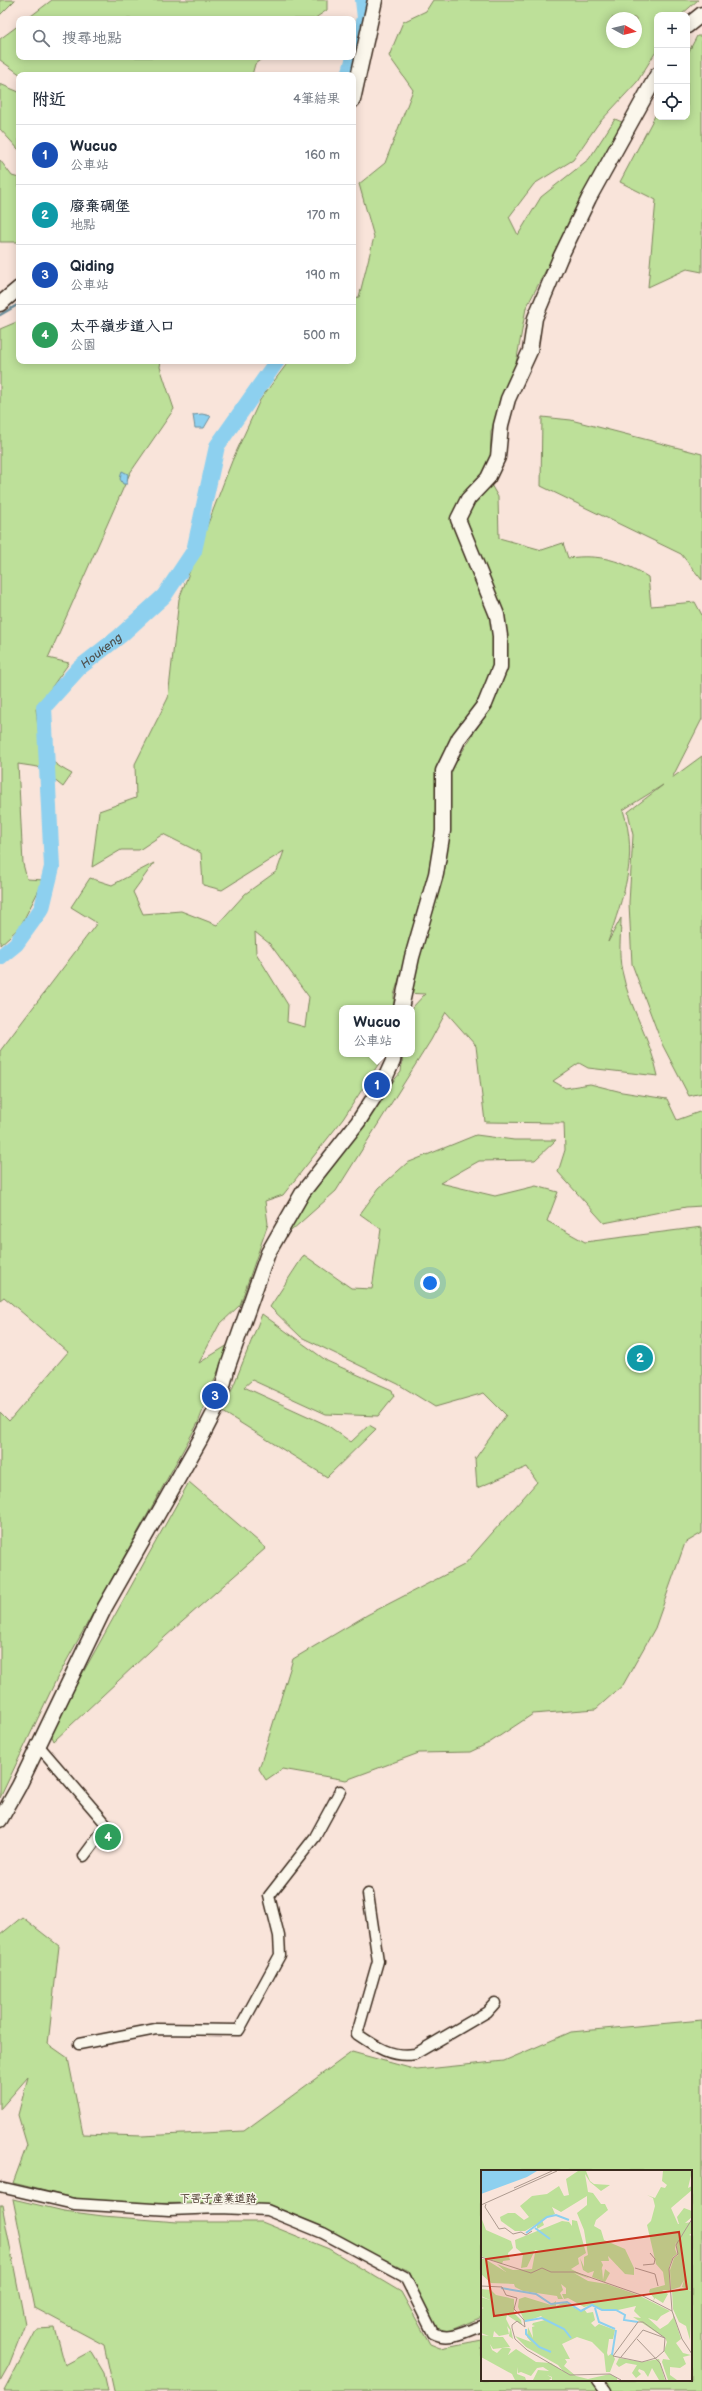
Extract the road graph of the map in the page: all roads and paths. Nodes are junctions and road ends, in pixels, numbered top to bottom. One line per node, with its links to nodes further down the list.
1 (375, 0): 5 (street)
2 (702, 14): 3 (street)
3 (690, 24)
4 (654, 80): 8 (street)
5 (356, 86)
6 (16, 291): 7 (street)
7 (0, 304)
8 (402, 1005)
9 (394, 1057): 10 (street)
10 (38, 1745): 12 (street); 13 (street)
11 (340, 1791): 16 (street)
12 (0, 1820)
13 (84, 1856)
14 (368, 1894): 15 (street)
15 (494, 2003)
16 (79, 2044)
17 (0, 2187): 18 (street, 下罟子產業道路)
18 (481, 2326)
19 (599, 2381): 20 (street)
20 (606, 2391)

